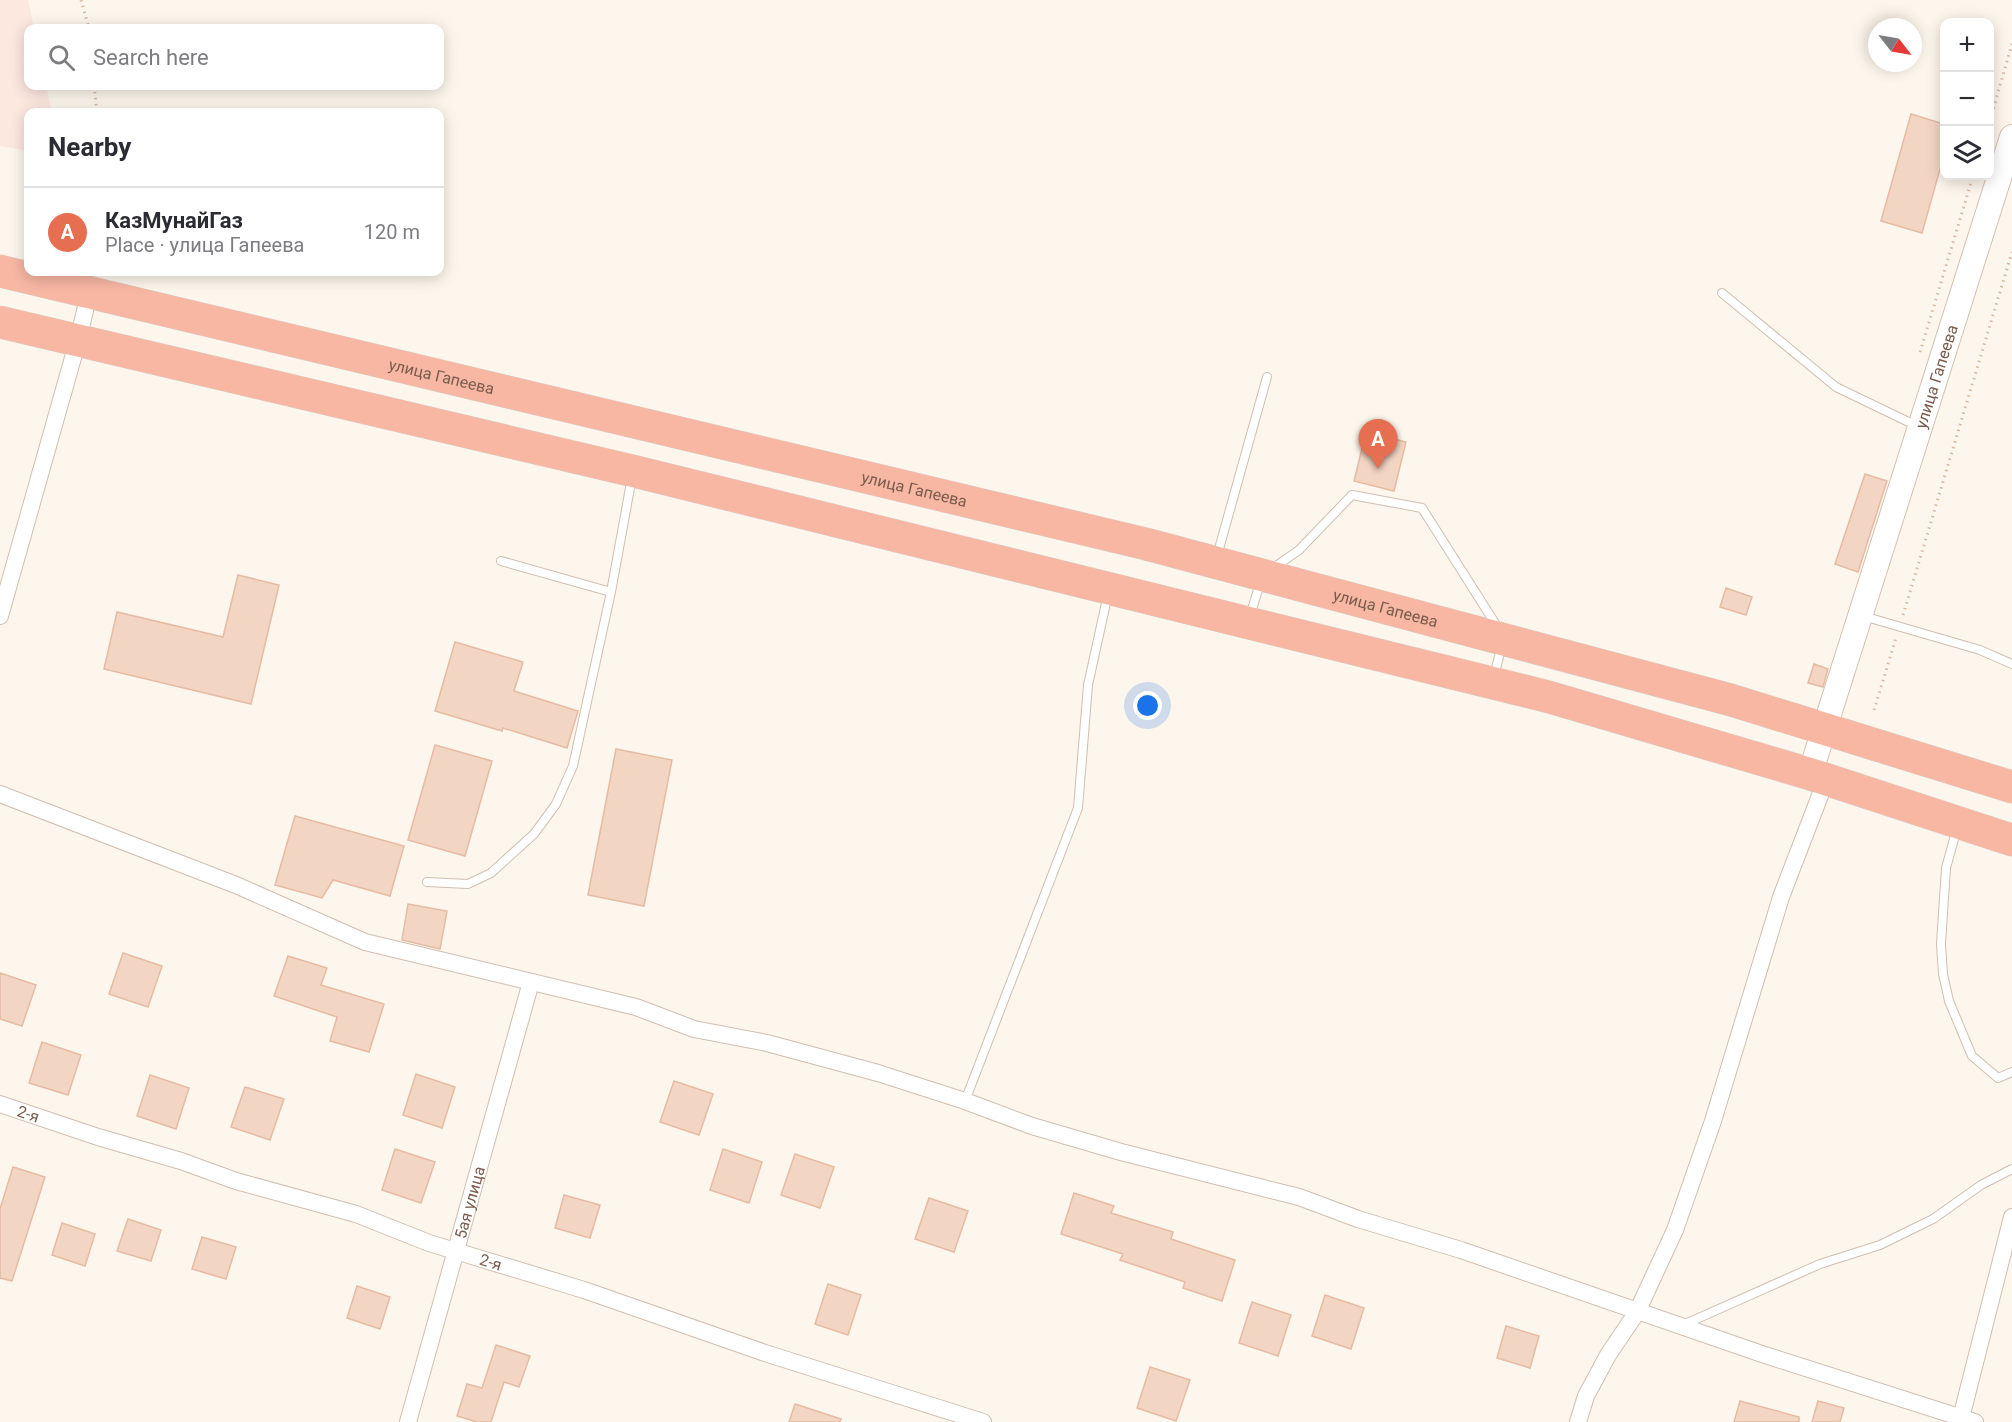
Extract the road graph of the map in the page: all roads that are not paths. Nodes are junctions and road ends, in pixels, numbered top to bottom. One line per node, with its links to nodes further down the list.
1 (2012, 137): 8 (main road, улица Гапеева)
2 (0, 271): 4 (highway, улица Гапеева)
3 (1722, 293): 8 (lane)
4 (89, 294): 6 (street); 11 (highway, улица Гапеева)
5 (0, 322): 6 (highway)
6 (78, 340): 9 (highway); 15 (street)
7 (1267, 377): 11 (lane)
8 (1920, 427): 16 (main road, улица Гапеева)
9 (633, 471): 13 (highway); 14 (lane)
10 (501, 561): 14 (lane)
11 (1215, 563): 12 (highway, улица Гапеева)
12 (1263, 575): 17 (lane); 18 (highway, улица Гапеева); 18 (lane)
13 (1109, 587): 17 (highway); 30 (lane)
14 (611, 592): 27 (lane)
15 (0, 616)
16 (1862, 616): 19 (lane); 21 (main road, улица Гапеева)
17 (1248, 621): 20 (highway)
18 (1504, 638): 20 (lane); 21 (highway, улица Гапеева)
19 (2012, 664)
20 (1492, 682): 22 (highway)
21 (1824, 729): 22 (main road, улица Гапеева); 23 (highway, улица Гапеева)
22 (1818, 777): 25 (highway); 36 (street)
23 (2012, 787)
24 (0, 794): 28 (street)
25 (1958, 823): 26 (highway); 29 (lane)
26 (2012, 840)
27 (428, 882)
28 (531, 982): 30 (street); 35 (street, 5ая улица)
29 (2012, 1072)
30 (965, 1101): 36 (street)
31 (0, 1104): 35 (street, 2-я)
32 (2012, 1169): 37 (lane)
33 (2012, 1217): 34 (street)
34 (2009, 1238): 38 (street)
35 (456, 1251): 39 (street, 5ая улица); 40 (street, 2-я)
36 (1637, 1312): 37 (street); 41 (street)
37 (1680, 1326): 38 (street)
38 (1965, 1421)
39 (408, 1422)
40 (983, 1422)
41 (1578, 1422)

